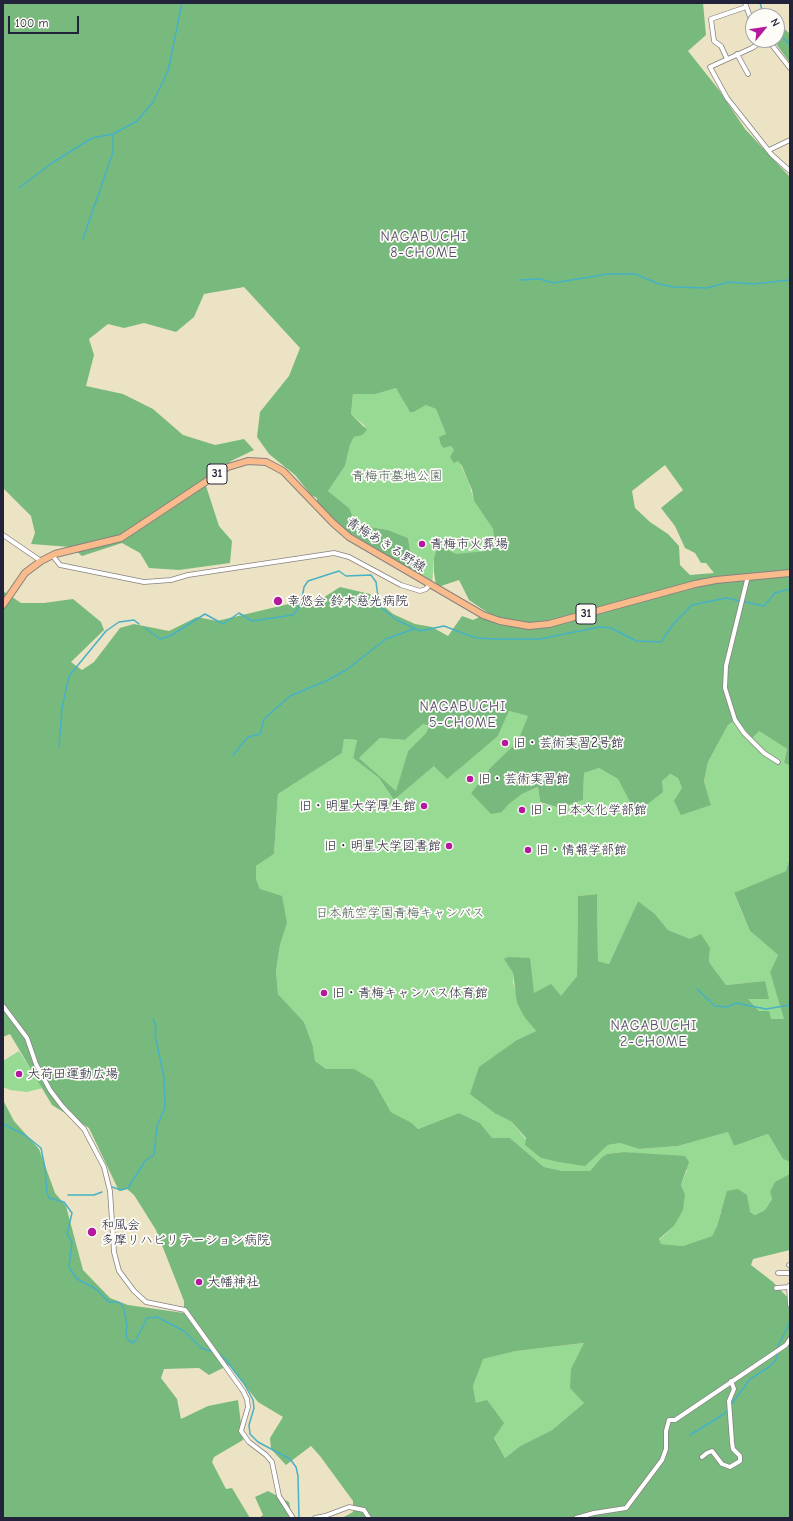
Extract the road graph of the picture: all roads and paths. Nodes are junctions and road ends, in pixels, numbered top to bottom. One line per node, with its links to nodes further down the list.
1 (746, 5): 5 (street)
2 (749, 48): 4 (street)
3 (774, 48): 6 (street)
4 (737, 54): 5 (street); 7 (street)
5 (727, 59): 9 (street)
6 (790, 68)
7 (748, 74)
8 (790, 140): 9 (street)
9 (768, 150): 10 (street)
10 (790, 171)
11 (3, 535): 13 (street)
12 (52, 555): 13 (main road, 青梅あきる野線 / 31); 16 (street); 16 (main road, 青梅あきる野線 / 31)
13 (41, 561): 17 (main road, 青梅あきる野線 / 31)
14 (790, 573): 15 (main road, 青梅あきる野線 / 31)
15 (748, 576): 16 (main road, 青梅あきる野線 / 31); 18 (street)
16 (429, 585)
17 (3, 605)
18 (778, 762)
19 (3, 1006): 28 (street)
20 (778, 1273): 21 (street)
21 (790, 1273)
22 (790, 1286): 23 (street); 24 (street)
23 (776, 1288)
24 (790, 1305)
25 (790, 1339): 26 (street)
26 (731, 1381): 27 (street); 31 (street)
27 (702, 1457)
28 (293, 1518)
29 (315, 1518): 30 (street)
30 (369, 1518)
31 (576, 1518)

